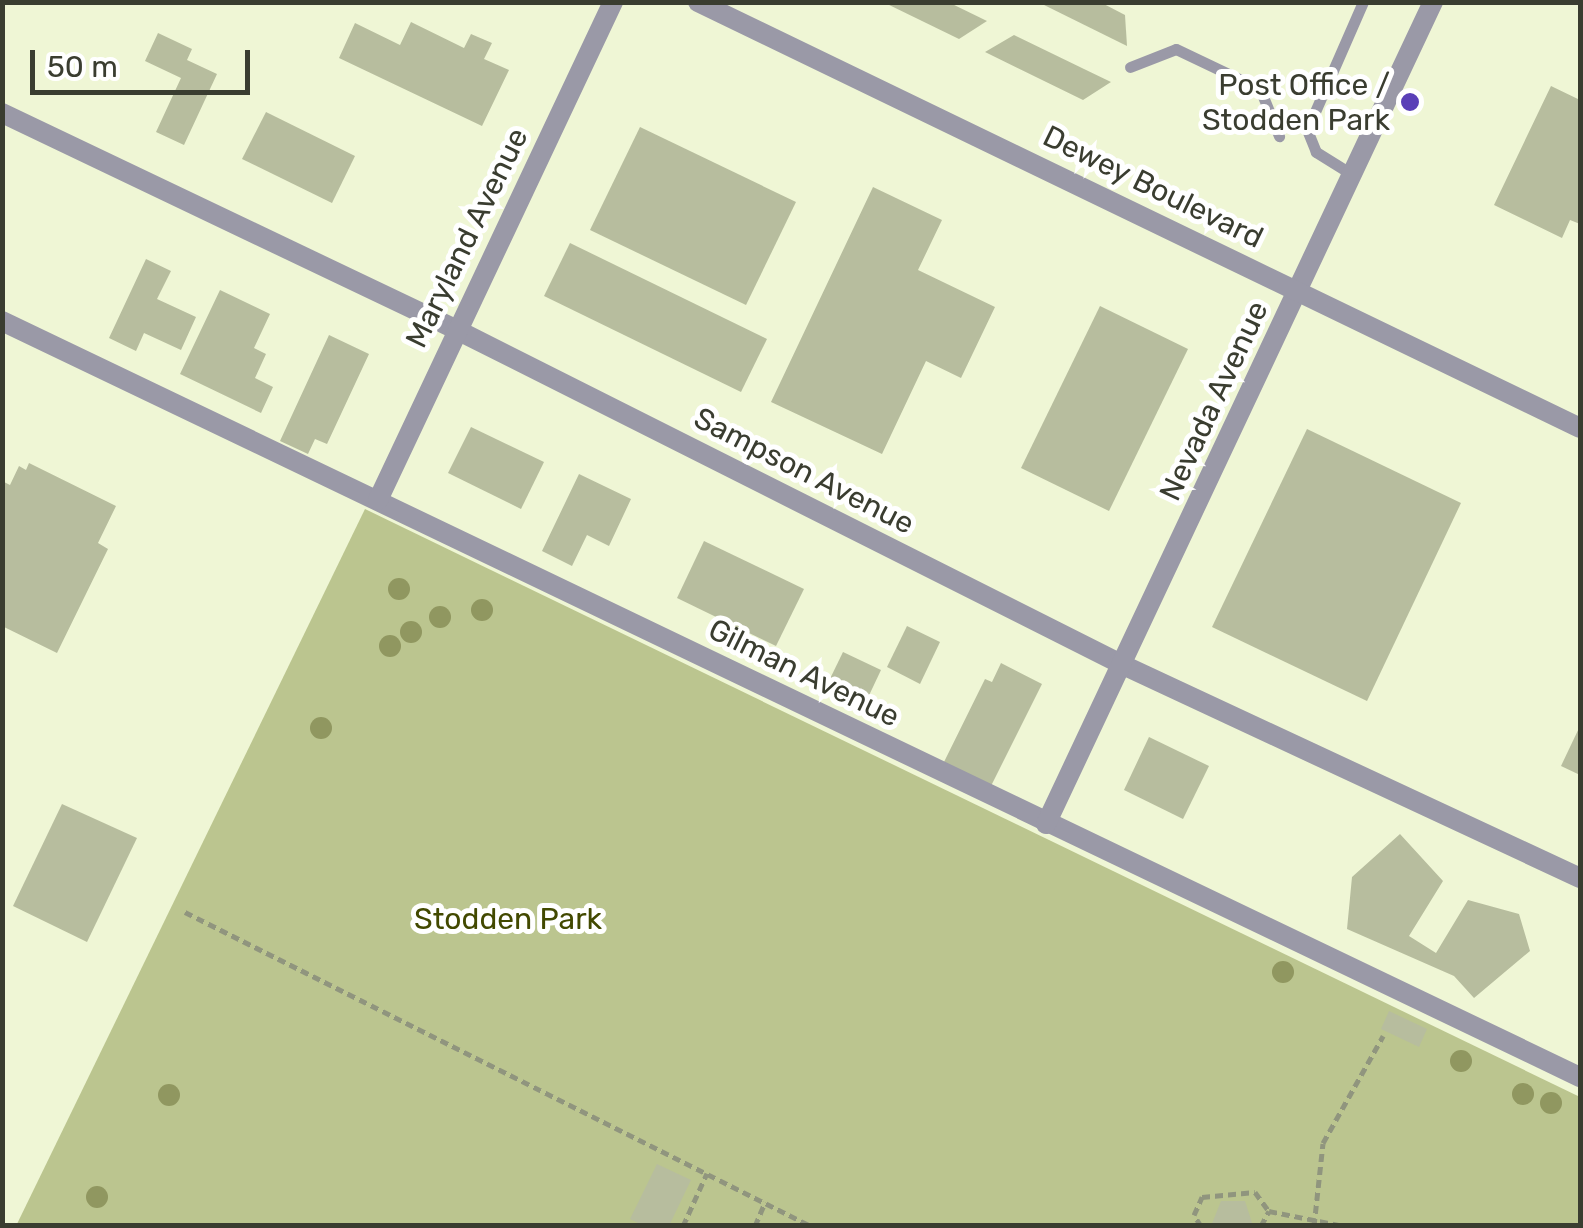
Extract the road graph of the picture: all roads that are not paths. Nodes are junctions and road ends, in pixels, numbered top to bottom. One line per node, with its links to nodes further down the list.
1 (613, 2): 11 (street, Maryland Avenue)
2 (698, 2): 9 (street, Dewey Boulevard)
3 (1364, 2): 8 (lane)
4 (1433, 2): 8 (street, Nevada Avenue)
5 (1130, 67): 7 (lane)
6 (2, 114): 11 (street, Sampson Avenue)
7 (1279, 136)
8 (1353, 175): 9 (street, Nevada Avenue)
9 (1299, 290): 12 (street, Dewey Boulevard); 14 (street, Nevada Avenue)
10 (2, 322): 13 (street, Gilman Avenue)
11 (455, 328): 13 (street, Maryland Avenue); 14 (street, Sampson Avenue)
12 (1580, 428)
13 (378, 500): 15 (street, Gilman Avenue)
14 (1123, 665): 15 (street, Nevada Avenue); 16 (street, Sampson Avenue)
15 (1046, 824): 17 (street, Gilman Avenue)
16 (1580, 878)
17 (1580, 1077)

